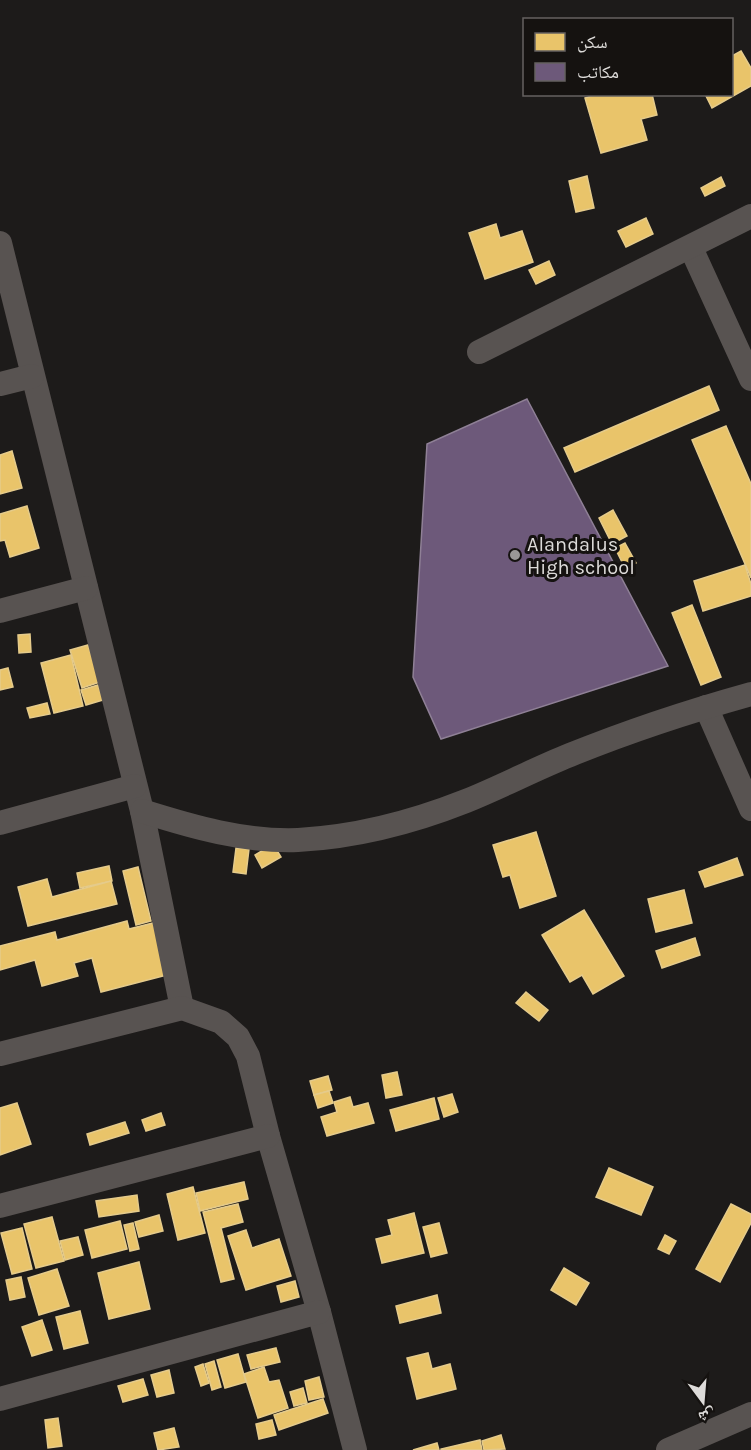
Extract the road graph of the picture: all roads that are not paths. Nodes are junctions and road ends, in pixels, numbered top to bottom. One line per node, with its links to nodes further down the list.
1 (751, 216): 3 (street)
2 (0, 243): 5 (street)
3 (691, 248): 4 (street); 6 (street)
4 (480, 352)
5 (32, 376): 7 (street); 8 (street)
6 (751, 379)
7 (0, 384)
8 (86, 588): 9 (street); 12 (street)
9 (0, 611)
10 (751, 694): 11 (street)
11 (706, 707): 13 (street); 14 (street)
12 (135, 786): 14 (street); 15 (street)
13 (751, 809)
14 (142, 811): 16 (street)
15 (0, 823)
16 (182, 1008): 17 (street); 18 (street)
17 (0, 1054)
18 (268, 1136): 19 (street); 20 (street)
19 (0, 1206)
20 (319, 1312): 21 (street); 23 (street)
21 (0, 1399)
22 (751, 1414): 24 (street)
23 (355, 1450)
24 (668, 1450)

